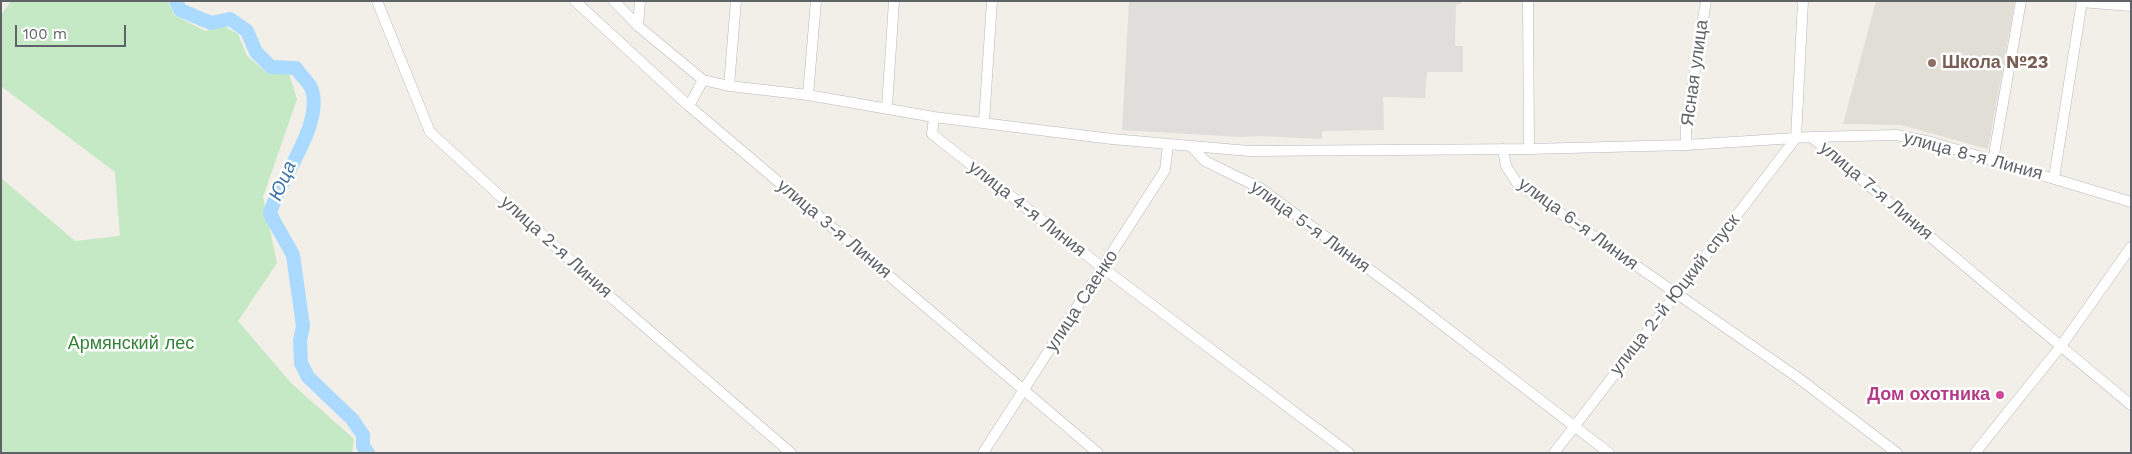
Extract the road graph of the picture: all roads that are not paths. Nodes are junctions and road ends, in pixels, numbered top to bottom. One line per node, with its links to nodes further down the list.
1 (377, 1): 40 (street, улица 2-я Линия)
2 (576, 1): 19 (street, улица 3-я Линия)
3 (614, 1): 15 (street)
4 (640, 1): 15 (street)
5 (736, 1): 17 (street)
6 (816, 1): 18 (street)
7 (894, 1): 20 (street)
8 (992, 1): 22 (street)
9 (1528, 1): 29 (street)
10 (1706, 1): 26 (street, Ясная улица)
11 (1803, 1): 24 (street)
12 (2021, 1): 30 (street)
13 (2082, 2): 14 (street); 31 (street)
14 (2131, 6)
15 (638, 26): 16 (street)
16 (703, 80): 17 (street); 19 (street)
17 (729, 86): 18 (street)
18 (808, 94): 20 (street)
19 (689, 106): 37 (street, улица 3-я Линия)
20 (887, 107): 21 (street)
21 (934, 117): 22 (street); 34 (street, улица 4-я Линия)
22 (984, 122): 25 (street)
23 (1811, 137): 24 (street, улица 7-я Линия); 30 (street, улица 8-я Линия); 36 (street, улица 7-я Линия)
24 (1796, 138): 26 (street, улица 7-я Линия); 35 (street, улица 2-й Юцкий спуск)
25 (1168, 145): 27 (street); 34 (street, улица Саенко)
26 (1686, 145): 29 (street, улица 7-я Линия)
27 (1191, 146): 28 (street); 39 (street, улица 5-я Линия)
28 (1503, 149): 29 (street, улица 7-я Линия); 35 (street, улица 6-я Линия)
29 (1529, 149)
30 (1993, 160): 31 (street, улица 8-я Линия)
31 (2054, 178): 32 (street, улица 8-я Линия)
32 (2131, 202)
33 (2131, 247): 36 (street)
34 (1103, 268): 37 (street, улица Саенко); 43 (street, улица 4-я Линия)
35 (1678, 294): 39 (street, улица 2-й Юцкий спуск); 46 (street, улица 6-я Линия)
36 (2061, 346): 38 (street, улица 7-я Линия); 47 (street)
37 (1025, 390): 41 (street, улица Саенко); 42 (street, улица 3-я Линия)
38 (2131, 405)
39 (1573, 426): 44 (street, улица 2-й Юцкий спуск); 45 (street, улица 5-я Линия)
40 (792, 453)
41 (983, 453)
42 (1098, 453)
43 (1349, 453)
44 (1554, 453)
45 (1608, 453)
46 (1897, 453)
47 (1975, 453)

